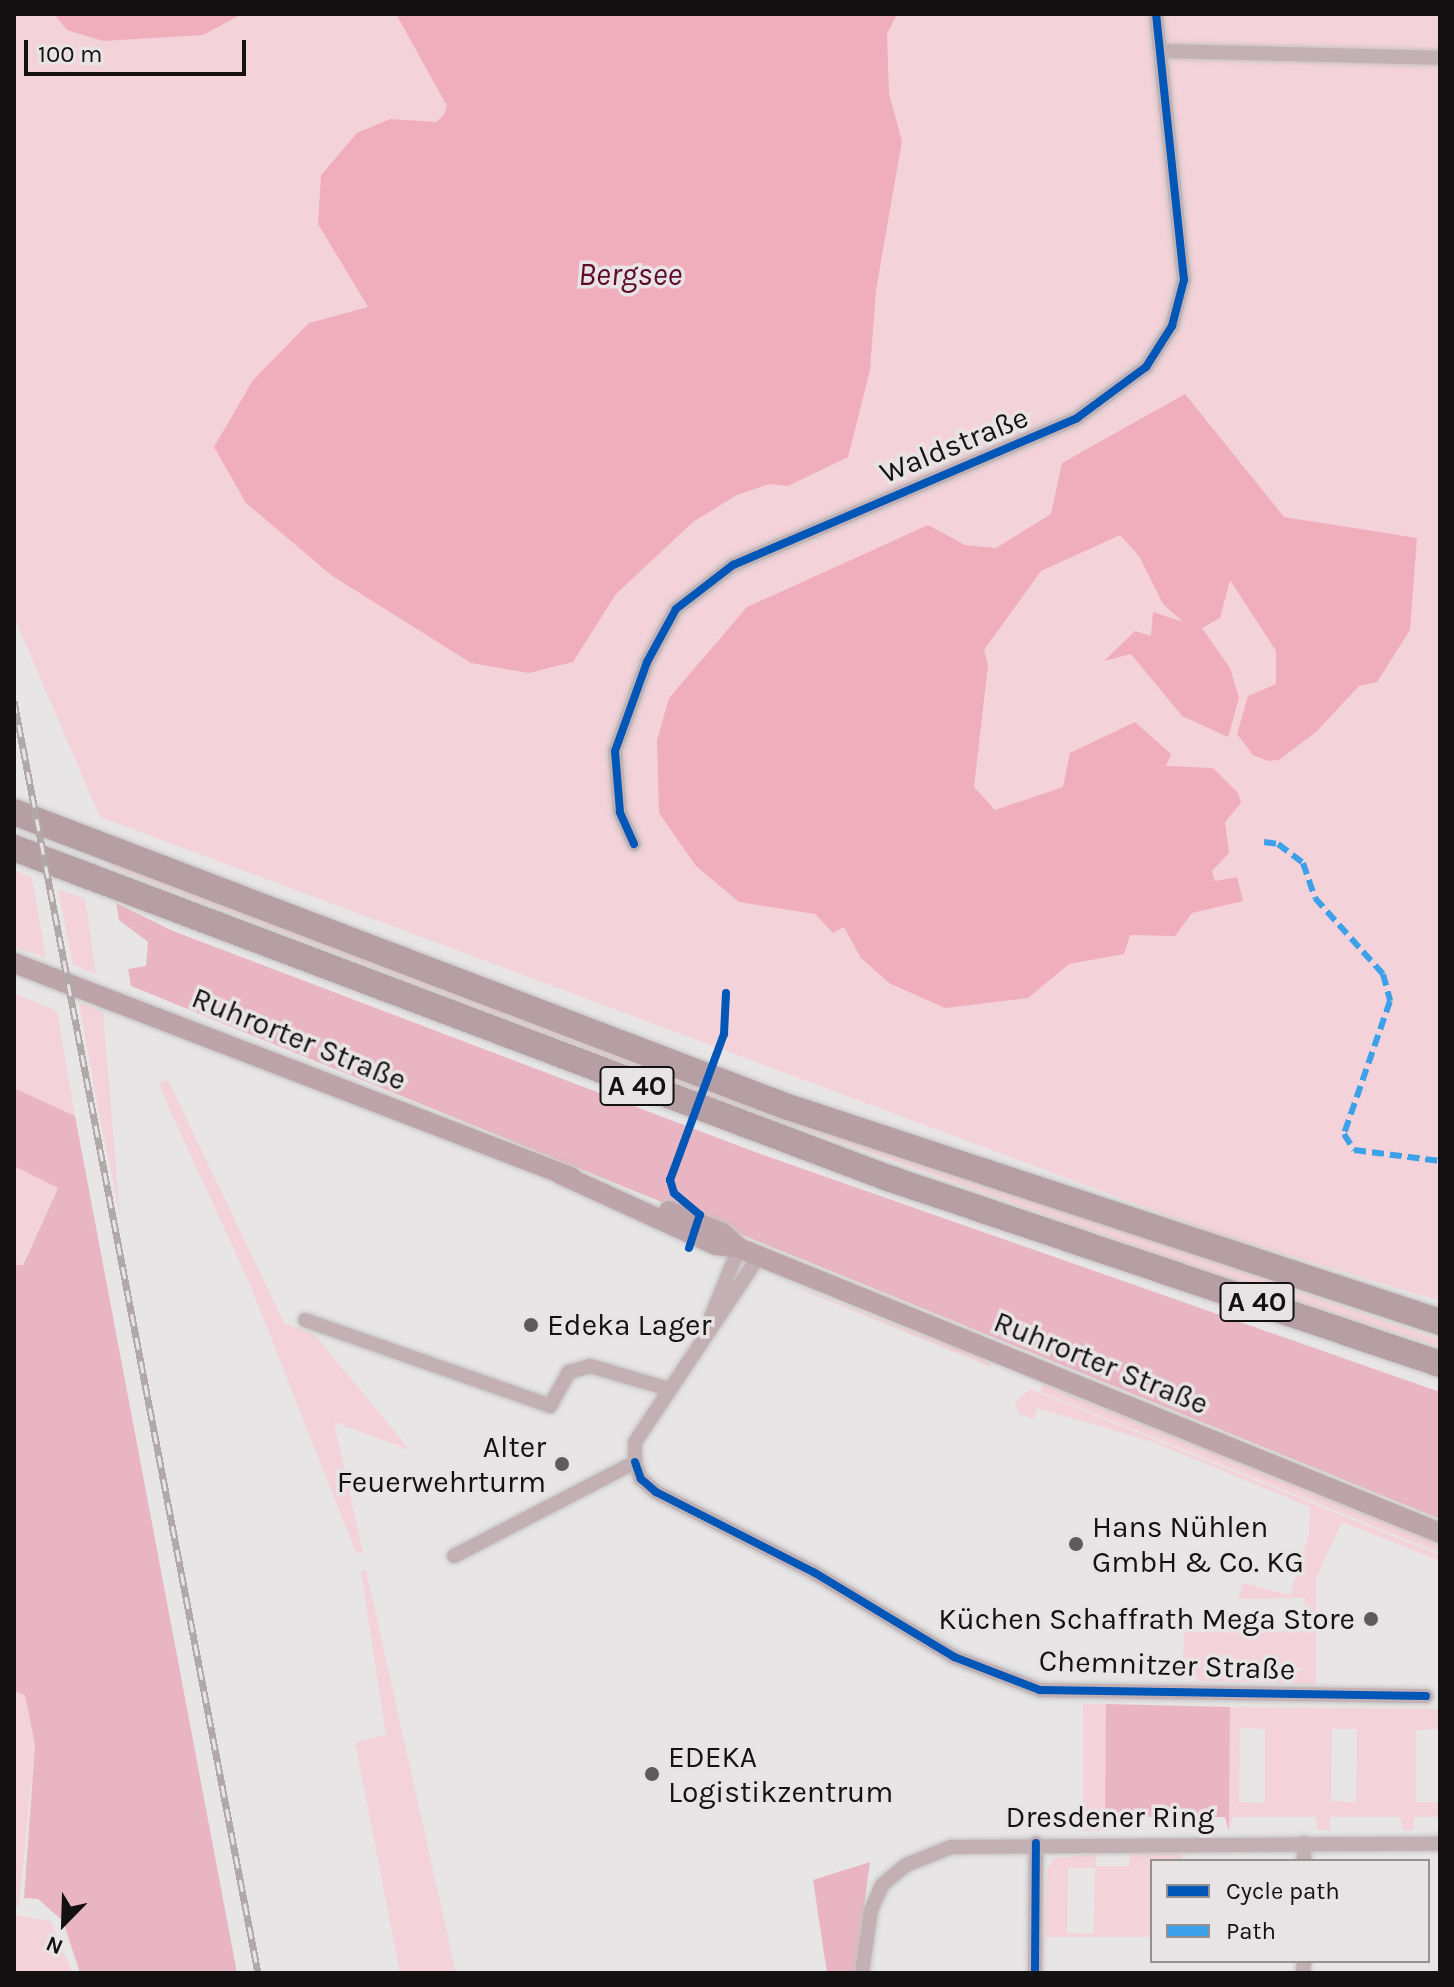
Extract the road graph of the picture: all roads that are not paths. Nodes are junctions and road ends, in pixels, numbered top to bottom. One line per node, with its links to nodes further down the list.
1 (1156, 14): 2 (street, Waldstraße)
2 (1162, 51): 3 (street); 5 (street, Waldstraße)
3 (1440, 58)
4 (14, 812): 11 (highway, A 40)
5 (634, 844)
6 (14, 848): 13 (highway, A 40)
7 (14, 963): 8 (main road, Ruhrorter Straße)
8 (739, 1248): 9 (main road, Ruhrorter Straße); 12 (street)
9 (759, 1256): 12 (street); 16 (main road, Ruhrorter Straße)
10 (305, 1320): 14 (street)
11 (1440, 1322)
12 (705, 1332): 14 (street)
13 (1436, 1363)
14 (669, 1389): 15 (street)
15 (635, 1462): 17 (street); 18 (street, Chemnitzer Straße)
16 (1440, 1533)
17 (454, 1556)
18 (1426, 1696)
19 (1036, 1843): 20 (street, Dresdener Ring); 23 (street, Dresdener Ring); 24 (street)
20 (1304, 1843): 21 (street, Dresdener Ring); 22 (street)
21 (1440, 1844)
22 (1304, 1859)
23 (862, 1973)
24 (1035, 1973)

